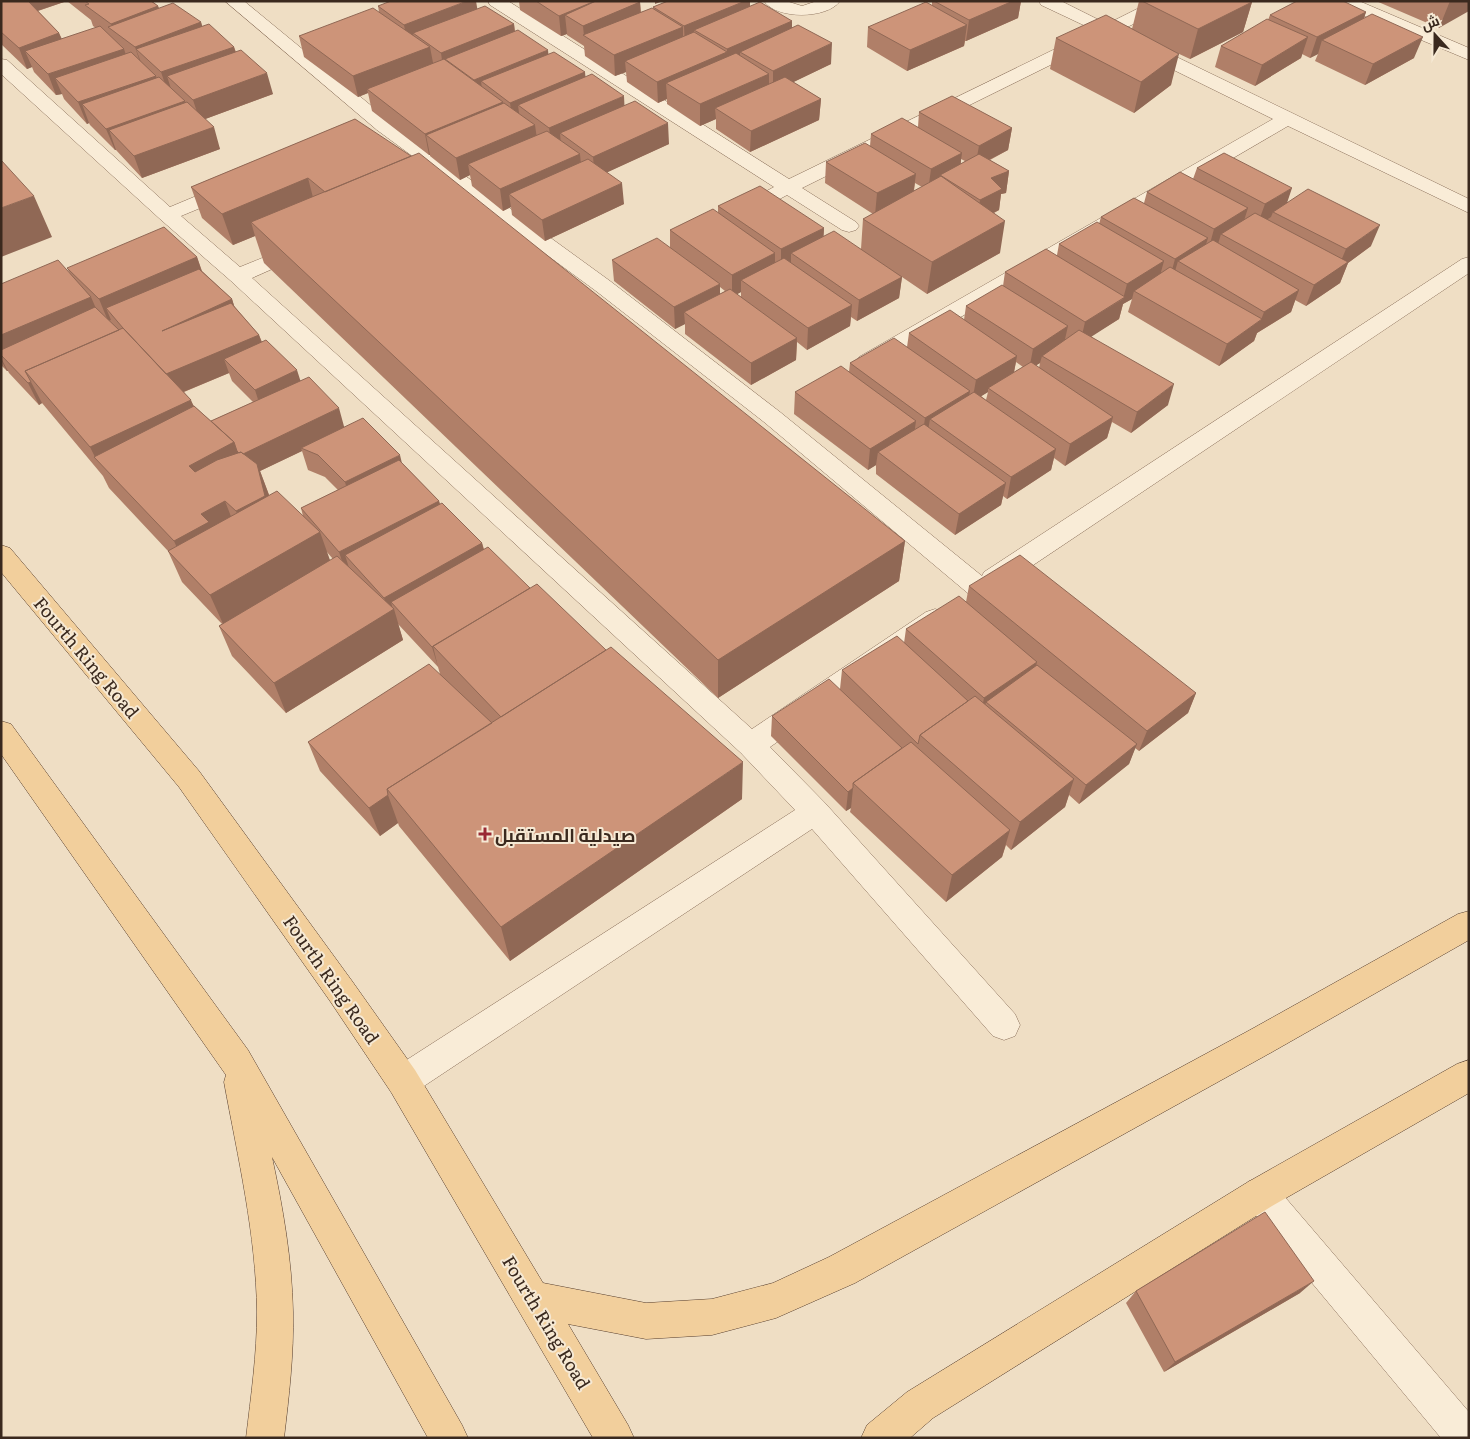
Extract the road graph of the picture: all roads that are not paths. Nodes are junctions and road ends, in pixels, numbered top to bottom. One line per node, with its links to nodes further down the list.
1 (233, 1): 25 (street)
2 (496, 1): 11 (street)
3 (772, 1): 4 (street)
4 (832, 1)
5 (1047, 1): 8 (street)
6 (1167, 1): 8 (street)
7 (1344, 1): 10 (street)
8 (1105, 31): 13 (street); 15 (street)
9 (596, 47): 11 (street)
10 (1467, 52)
11 (578, 54): 15 (street)
12 (1, 64): 17 (street)
13 (1286, 119): 16 (street); 23 (street)
14 (248, 182): 17 (street)
15 (788, 187): 18 (street); 19 (street)
16 (1469, 207)
17 (167, 216): 22 (street)
18 (726, 220)
19 (849, 226)
20 (313, 243): 22 (street)
21 (1469, 263): 25 (street)
22 (238, 276): 27 (street)
23 (850, 372)
24 (1, 554): 33 (main road, Fourth Ring Road)
25 (966, 598): 27 (street)
26 (1, 732): 31 (main road)
27 (751, 745): 28 (street)
28 (816, 812): 30 (street); 33 (street)
29 (1469, 924): 35 (main road)
30 (1004, 1025)
31 (236, 1061): 36 (main road); 37 (main road)
32 (1469, 1074): 34 (main road)
33 (403, 1081): 35 (main road, Fourth Ring Road)
34 (1260, 1194): 39 (main road); 40 (street)
35 (534, 1300): 38 (main road, Fourth Ring Road)
36 (265, 1438)
37 (449, 1438)
38 (614, 1438)
39 (880, 1438)
40 (1466, 1438)

